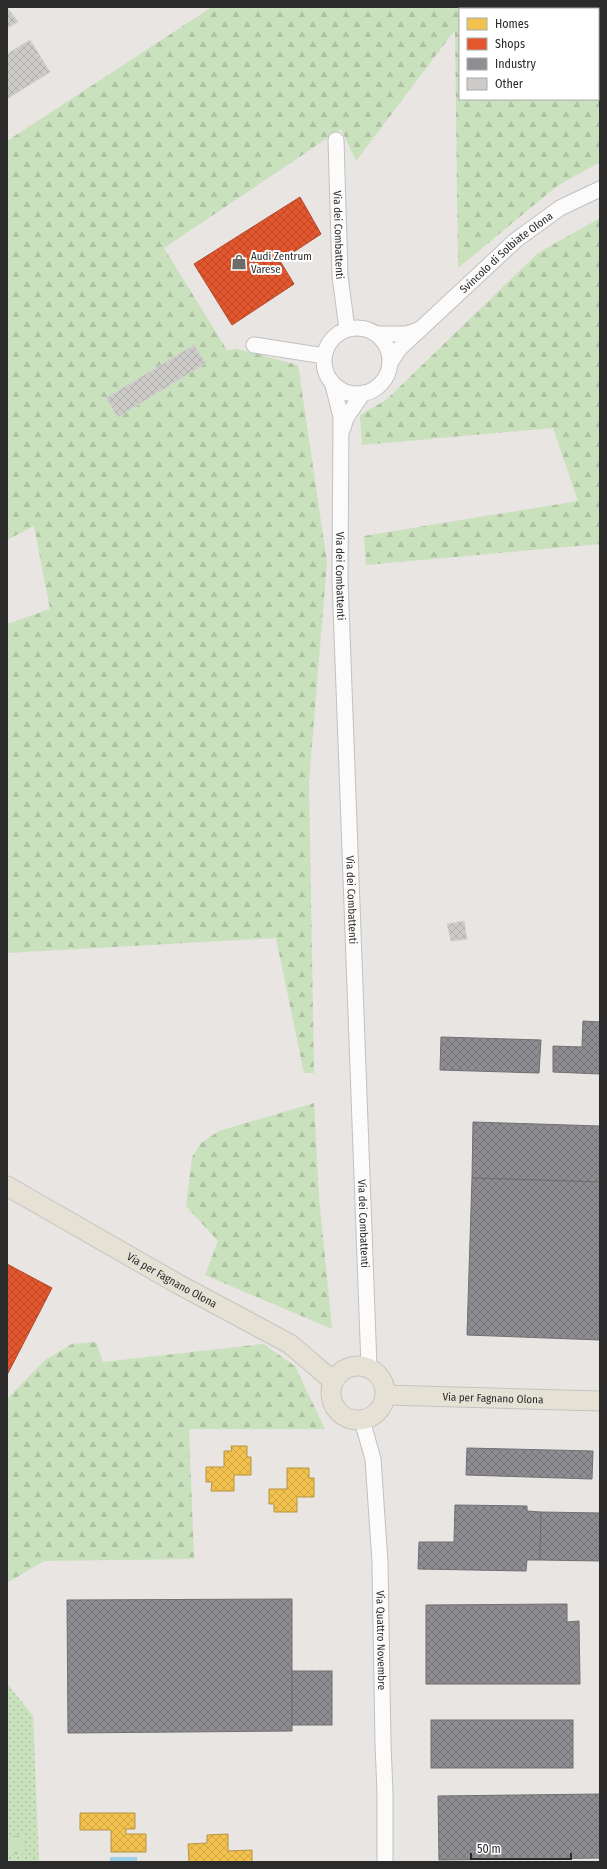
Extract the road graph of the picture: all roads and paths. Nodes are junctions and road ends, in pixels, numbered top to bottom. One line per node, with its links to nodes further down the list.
1 (336, 140): 4 (street, Via dei Combattenti)
2 (600, 189): 3 (street, Svincolo di Solbiate Olona)
3 (420, 328): 5 (street, Svincolo di Solbiate Olona); 8 (street, Svincolo di Solbiate Olona)
4 (346, 329): 5 (street); 7 (street)
5 (376, 334): 8 (street)
6 (254, 345): 7 (street)
7 (324, 356): 9 (street, Via dei Combattenti)
8 (390, 363): 10 (street, Via dei Combattenti)
9 (333, 384): 10 (street); 11 (street, Via dei Combattenti)
10 (363, 393): 11 (street, Via dei Combattenti)
11 (341, 433): 13 (street, Via dei Combattenti)
12 (7, 1186): 14 (main road, Via per Fagnano Olona)
13 (369, 1367): 14 (main road); 15 (main road)
14 (333, 1382): 17 (main road)
15 (385, 1395): 16 (main road, Via per Fagnano Olona); 17 (main road)
16 (600, 1401)
17 (362, 1420): 18 (street, Via Quattro Novembre)
18 (385, 1862)

